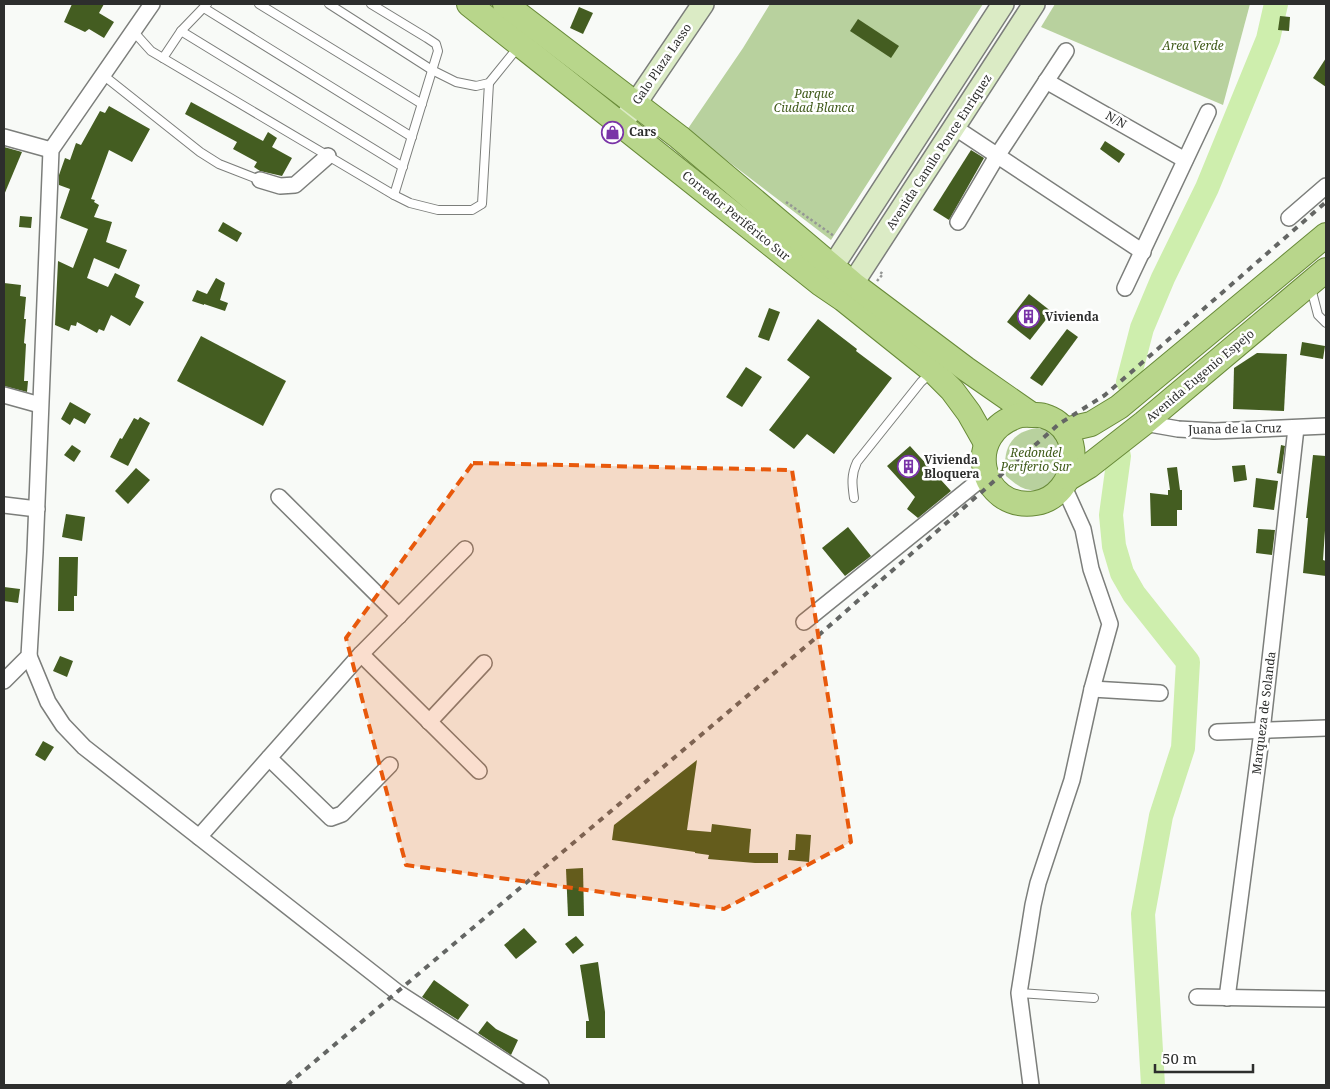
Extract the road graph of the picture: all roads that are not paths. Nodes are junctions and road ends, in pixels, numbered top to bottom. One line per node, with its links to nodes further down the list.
1 (152, 4): 11 (street)
2 (259, 4): 20 (lane)
3 (330, 4): 16 (lane)
4 (371, 4): 16 (lane)
5 (469, 4): 13 (main road, Corredor Periférico Sur)
6 (505, 4): 21 (main road, Corredor Periférico Sur)
7 (703, 4): 21 (main road, Galo Plaza Lasso)
8 (1003, 4): 32 (main road)
9 (1034, 4): 24 (main road, Avenida Camilo Ponce Enriquez)
10 (206, 6): 12 (lane); 25 (lane)
11 (133, 31): 15 (lane); 17 (street)
12 (181, 31): 15 (lane); 31 (lane)
13 (521, 45): 19 (lane); 23 (main road, Corredor Periférico Sur)
14 (1066, 51): 18 (street)
15 (163, 58): 28 (lane)
16 (432, 70): 19 (lane); 20 (lane)
17 (103, 75): 27 (street); 33 (lane)
18 (1046, 81): 29 (street); 30 (street, N/N)
19 (489, 83): 36 (lane)
20 (422, 104): 25 (lane)
21 (635, 105): 23 (main road, Galo Plaza Lasso); 41 (main road, Corredor Periférico Sur)
22 (1208, 112): 30 (street)
23 (621, 125): 41 (main road, Corredor Periférico Sur)
24 (954, 127): 29 (street); 34 (main road, Avenida Camilo Ponce Enriquez)
25 (412, 137): 31 (lane)
26 (4, 138): 27 (street)
27 (51, 150): 48 (street)
28 (328, 156): 33 (street); 36 (lane)
29 (997, 156): 38 (street); 40 (street)
30 (1185, 160): 40 (street)
31 (404, 166): 36 (lane)
32 (899, 166): 34 (main road); 41 (main road)
33 (260, 180)
34 (920, 180): 44 (main road, Avenida Camilo Ponce Enriquez)
35 (1326, 186): 37 (street)
36 (394, 194)
37 (1289, 218)
38 (958, 222)
39 (1326, 235): 53 (main road)
40 (1143, 252): 43 (street)
41 (827, 275): 44 (main road, Corredor Periférico Sur)
42 (1318, 277): 45 (lane); 50 (main road, Avenida Eugenio Espejo)
43 (1125, 288)
44 (848, 292): 46 (main road, Corredor Periférico Sur); 49 (main road, Corredor Periférico Sur)
45 (1326, 323)
46 (933, 371): 54 (main road, Corredor Periférico Sur); 58 (lane)
47 (4, 395): 48 (street)
48 (40, 405): 60 (street)
49 (1032, 415): 53 (main road); 54 (main road)
50 (1144, 423): 52 (street, Juana de la Cruz); 56 (main road, Avenida Eugenio Espejo)
51 (1326, 426): 52 (street, Juana de la Cruz)
52 (1296, 428): 72 (street, Marqueza de Solanda)
53 (1065, 430): 56 (main road)
54 (986, 443): 55 (main road)
55 (986, 475): 56 (main road); 63 (street)
56 (1066, 482): 68 (street)
57 (279, 497): 62 (street)
58 (854, 498)
59 (4, 505): 60 (street)
60 (36, 509): 65 (street)
61 (465, 549): 62 (street)
62 (399, 616): 64 (street)
63 (804, 622)
64 (361, 654): 70 (street); 74 (street)
65 (29, 656): 67 (street); 77 (street)
66 (484, 663): 70 (street)
67 (4, 681)
68 (1092, 689): 69 (street); 78 (street)
69 (1160, 693)
70 (429, 722): 76 (street)
71 (1326, 728): 72 (street)
72 (1262, 731): 73 (street); 81 (street, Marqueza de Solanda)
73 (1217, 732)
74 (268, 758): 75 (street); 77 (street)
75 (390, 764)
76 (479, 771)
77 (199, 837): 83 (street)
78 (1019, 994): 80 (lane); 84 (street)
79 (1197, 997): 81 (street)
80 (1094, 998)
81 (1227, 998): 82 (street)
82 (1326, 999)
83 (541, 1085)
84 (1031, 1085)

